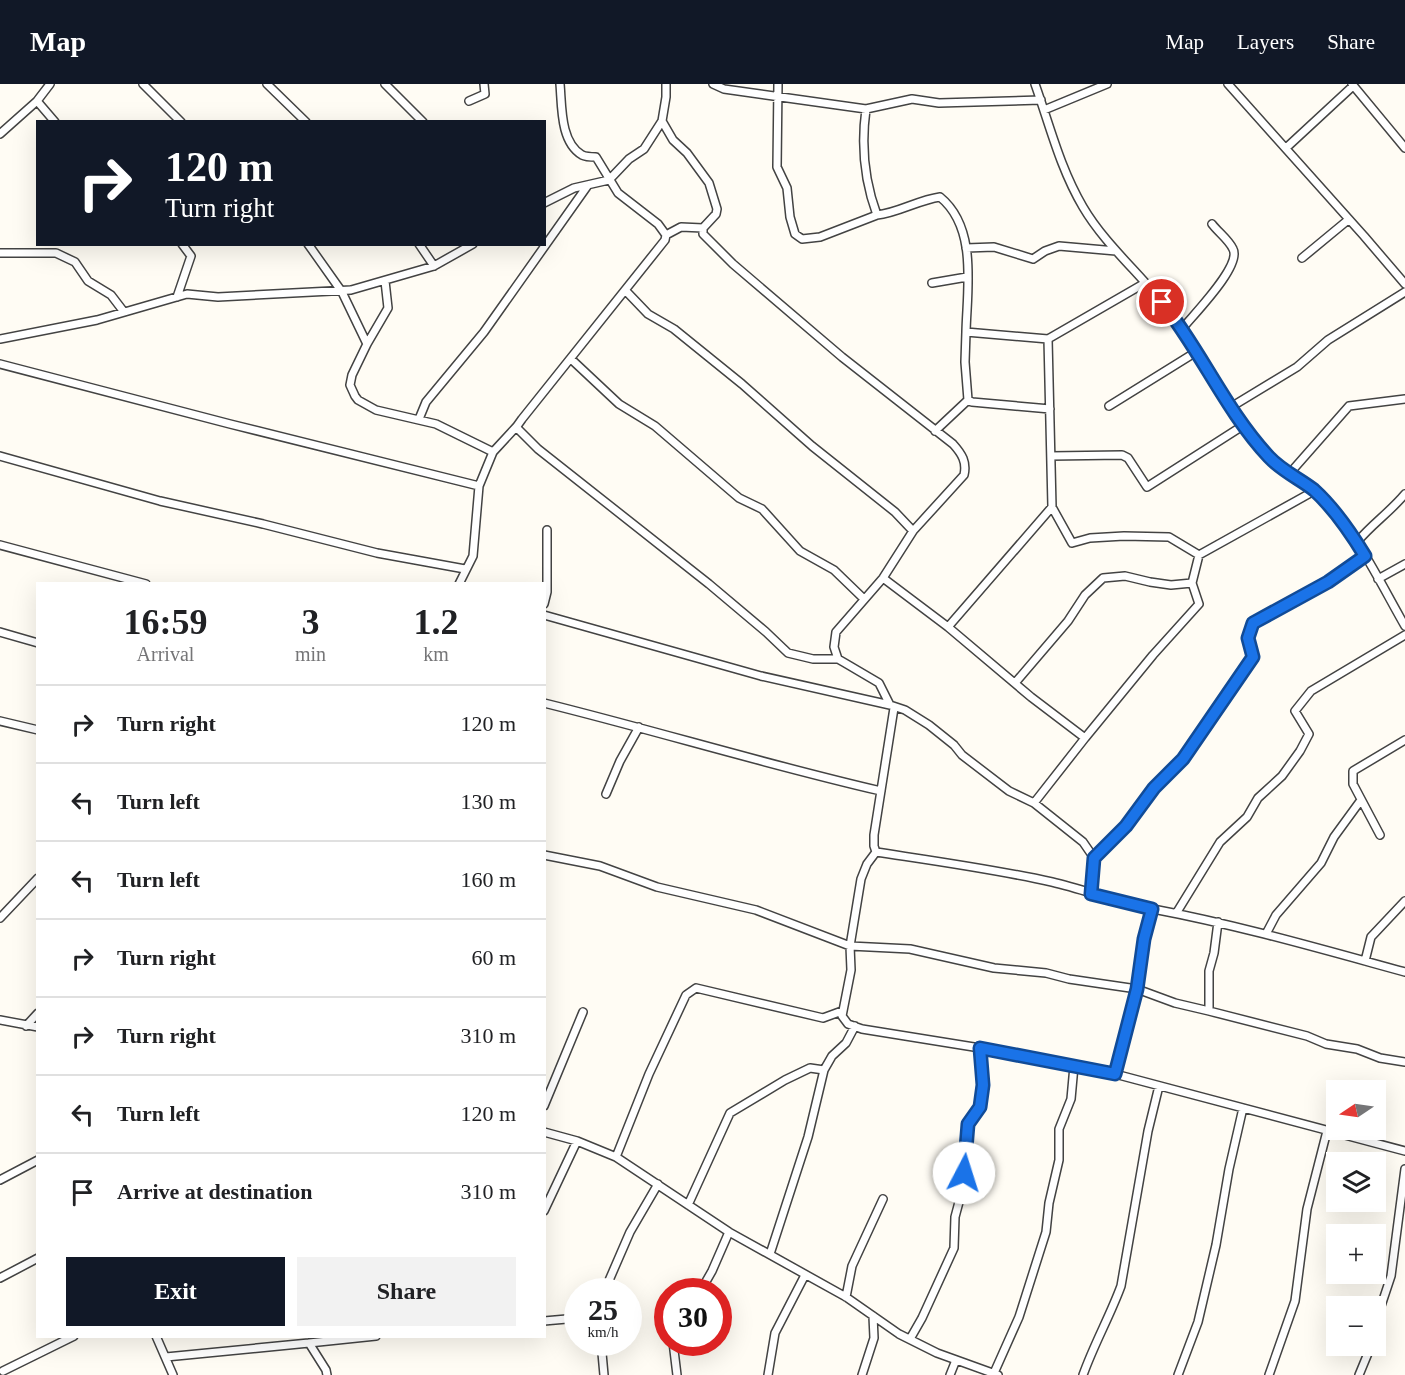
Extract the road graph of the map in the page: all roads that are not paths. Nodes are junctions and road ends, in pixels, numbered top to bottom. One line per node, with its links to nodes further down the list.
1 (143, 84): 21 (street)
2 (267, 84): 22 (street)
3 (385, 84): 23 (street)
4 (484, 84): 17 (street)
5 (560, 84): 28 (street)
6 (666, 84): 24 (street)
7 (713, 84): 14 (street)
8 (778, 84): 14 (street)
9 (1035, 84): 15 (street)
10 (1107, 84): 19 (street)
11 (1228, 84): 26 (street)
12 (47, 85): 16 (street)
13 (1352, 85): 26 (street); 27 (street)
14 (778, 97): 18 (street); 31 (street)
15 (1041, 100): 18 (street); 19 (street)
16 (37, 101): 20 (street); 25 (street)
17 (469, 101)
18 (866, 109): 31 (street)
19 (1044, 110): 43 (street)
20 (53, 120)
21 (179, 120)
22 (304, 120)
23 (421, 120)
24 (662, 121): 28 (street); 34 (street)
25 (0, 134)
26 (1286, 148): 32 (street)
27 (1405, 148)
28 (609, 180): 29 (street); 35 (street)
29 (588, 185): 30 (street); 36 (street)
30 (546, 203)
31 (877, 215): 42 (street)
32 (1348, 220): 45 (street); 51 (street)
33 (1212, 224): 57 (street)
34 (703, 228): 35 (street); 73 (street)
35 (666, 235): 52 (street)
36 (546, 244)
37 (184, 246): 55 (street)
38 (309, 246): 53 (street)
39 (420, 246): 46 (street)
40 (469, 246): 46 (street)
41 (545, 246): 70 (street)
42 (966, 248): 43 (street); 47 (street)
43 (1116, 251): 50 (street)
44 (0, 253): 56 (street)
45 (1302, 258)
46 (434, 266): 48 (street)
47 (968, 277): 49 (street); 58 (street)
48 (385, 281): 53 (street); 61 (street)
49 (932, 283)
50 (1145, 283): 57 (street); 60 (street)
51 (1405, 284)
52 (625, 290): 63 (street); 83 (street)
53 (342, 292): 55 (street); 61 (street)
54 (1405, 292): 68 (street)
55 (177, 297): 56 (street)
56 (124, 312): 59 (street)
57 (1182, 329): 62 (street)
58 (966, 332): 60 (street); 66 (street)
59 (0, 339)
60 (1048, 339): 69 (street)
61 (366, 344): 70 (street)
62 (1196, 352): 67 (street); 68 (street)
63 (571, 359): 72 (street); 96 (street)
64 (0, 364): 78 (street)
65 (1405, 399): 77 (street)
66 (968, 400): 69 (street); 73 (street)
67 (1109, 406)
68 (1231, 407): 71 (street)
69 (1050, 409): 76 (street)
70 (420, 419): 74 (street)
71 (1244, 425): 76 (street); 77 (street)
72 (517, 426): 74 (street); 103 (street)
73 (935, 431): 83 (street)
74 (493, 452): 78 (street)
75 (0, 456): 89 (street)
76 (1051, 456): 81 (street)
77 (1290, 473): 79 (street)
78 (479, 486): 89 (street)
79 (1314, 491): 84 (street); 86 (street)
80 (1405, 494): 84 (street)
81 (1052, 507): 86 (street); 99 (street)
82 (547, 530): 95 (street)
83 (913, 531): 90 (street)
84 (1357, 542): 87 (street)
85 (0, 545): 92 (street)
86 (1199, 555): 94 (street)
87 (1365, 556): 91 (street); 119 (street)
88 (1405, 564): 91 (street)
89 (465, 569): 93 (street)
90 (883, 578): 96 (street); 99 (street)
91 (1378, 579): 98 (street)
92 (139, 582)
93 (460, 582)
94 (1192, 583): 104 (street); 110 (street)
95 (546, 596)
96 (864, 600): 103 (street)
97 (546, 616): 106 (street)
98 (1405, 626)
99 (948, 627): 104 (street)
100 (0, 632): 102 (street)
101 (1405, 635): 124 (street)
102 (36, 642)
103 (838, 659): 106 (street)
104 (1015, 683): 110 (street)
105 (546, 704): 108 (street)
106 (892, 707): 112 (street); 115 (street)
107 (0, 721): 109 (street)
108 (639, 727): 112 (street); 113 (street)
109 (36, 730)
110 (1085, 738): 115 (street)
111 (1405, 740): 114 (street)
112 (881, 791): 117 (street)
113 (606, 794)
114 (1361, 800): 116 (street); 127 (street)
115 (1034, 803): 119 (street)
116 (1380, 835)
117 (876, 852): 121 (street); 128 (street)
118 (546, 855): 128 (street)
119 (1094, 858): 121 (street)
120 (36, 880): 125 (street)
121 (1091, 894): 123 (street)
122 (1405, 901): 129 (street)
123 (1152, 909): 124 (street); 131 (street)
124 (1177, 912): 126 (street)
125 (0, 918)
126 (1218, 922): 127 (street); 133 (street)
127 (1266, 934): 129 (street)
128 (850, 946): 131 (street); 132 (street)
129 (1365, 961): 130 (street)
130 (1405, 972)
131 (1137, 989): 133 (street); 144 (street)
132 (842, 1011): 138 (street); 154 (street)
133 (1209, 1011): 141 (street)
134 (584, 1012): 146 (street)
135 (36, 1015): 137 (street)
136 (0, 1020): 137 (street)
137 (26, 1026): 139 (street)
138 (855, 1026): 140 (street); 143 (street)
139 (36, 1027)
140 (980, 1048): 142 (street); 177 (street)
141 (1405, 1062)
142 (1074, 1066): 144 (street); 185 (street)
143 (824, 1070): 160 (street); 163 (street)
144 (1115, 1074): 145 (street)
145 (1159, 1086): 147 (street); 193 (street)
146 (546, 1101)
147 (1243, 1108): 148 (street); 194 (street)
148 (1326, 1131)
149 (546, 1133): 152 (street)
150 (1326, 1135): 195 (street)
151 (1362, 1140): 153 (street)
152 (577, 1141): 154 (street); 161 (street)
153 (1405, 1151)
154 (616, 1157): 158 (street)
155 (36, 1161): 157 (street)
156 (1405, 1169): 169 (street)
157 (0, 1180)
158 (658, 1184): 160 (street); 167 (street)
159 (883, 1199): 170 (street)
160 (688, 1206): 162 (street)
161 (546, 1207)
162 (729, 1232): 163 (street); 168 (street)
163 (770, 1254): 165 (street)
164 (36, 1259): 166 (street)
165 (805, 1275): 170 (street); 190 (street)
166 (0, 1278)
167 (610, 1278)
168 (708, 1278)
169 (1384, 1296)
170 (846, 1297): 171 (street)
171 (873, 1316): 177 (street); 191 (street)
172 (564, 1319): 173 (street)
173 (546, 1321)
174 (70, 1338): 184 (street)
175 (157, 1338): 182 (street)
176 (357, 1338): 178 (street)
177 (910, 1339): 183 (street)
178 (309, 1343): 182 (street); 187 (street)
179 (602, 1356): 188 (street)
180 (675, 1356): 189 (street)
181 (1367, 1356): 196 (street)
182 (166, 1357): 186 (street)
183 (956, 1360): 185 (street); 192 (street)
184 (3, 1370)
185 (996, 1374)
186 (173, 1375)
187 (327, 1375)
188 (604, 1375)
189 (677, 1375)
190 (768, 1375)
191 (862, 1375)
192 (950, 1375)
193 (1083, 1375)
194 (1178, 1375)
195 (1269, 1375)
196 (1359, 1375)

